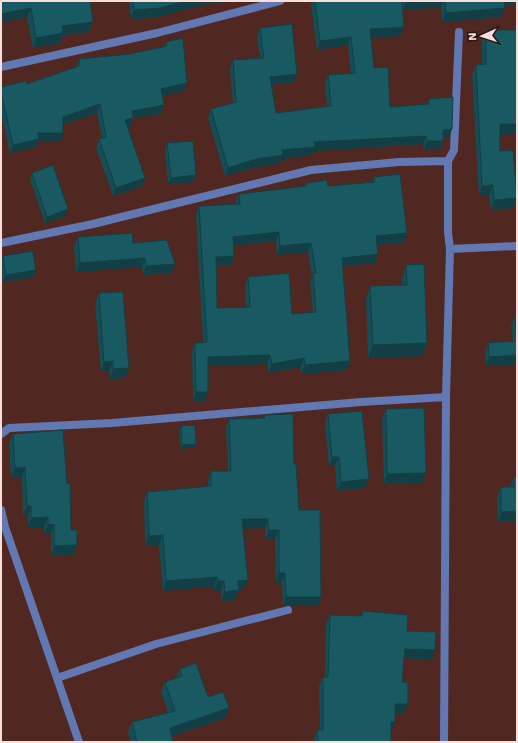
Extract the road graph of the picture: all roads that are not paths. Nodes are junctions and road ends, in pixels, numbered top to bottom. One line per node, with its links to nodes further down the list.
1 (280, 1): 3 (street)
2 (460, 32): 4 (street)
3 (1, 67)
4 (448, 161): 5 (street); 7 (street)
5 (1, 244)
6 (517, 246): 7 (street)
7 (450, 249): 8 (street)
8 (446, 397): 9 (street); 14 (street)
9 (1, 434)
10 (1, 510): 12 (street)
11 (288, 610): 12 (street)
12 (57, 678): 13 (street)
13 (79, 742)
14 (444, 742)

